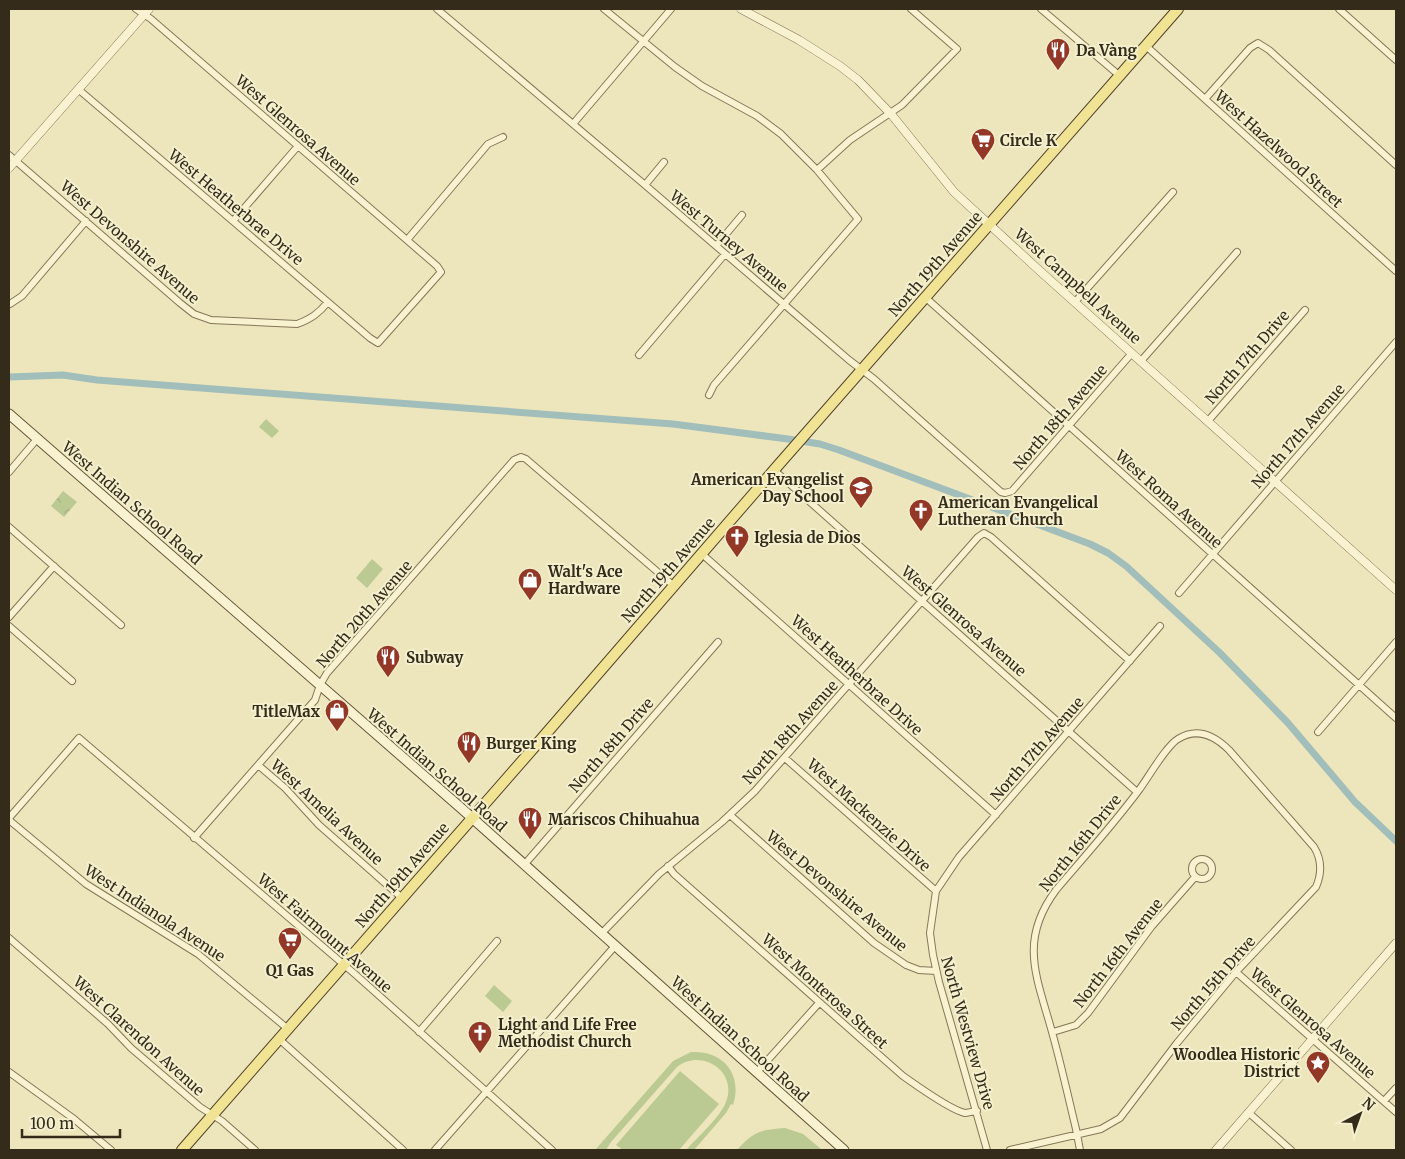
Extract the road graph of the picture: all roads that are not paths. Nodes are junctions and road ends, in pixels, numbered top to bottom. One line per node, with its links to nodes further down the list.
1 (136, 9): 10 (street, West Glenrosa Avenue)
2 (437, 9): 18 (street, West Turney Avenue)
3 (604, 9): 11 (street)
4 (671, 9): 11 (street)
5 (741, 9): 17 (street, West Campbell Avenue)
6 (911, 9): 17 (street)
7 (1041, 9): 14 (street)
8 (1178, 9): 12 (main road, North 19th Avenue)
9 (1339, 9): 13 (street)
10 (146, 12): 15 (street); 20 (street, West Glenrosa Avenue)
11 (643, 42): 18 (street); 26 (street)
12 (1146, 46): 14 (main road, North 19th Avenue); 16 (street, West Hazelwood Street)
13 (1396, 60)
14 (1120, 76): 32 (main road, North 19th Avenue)
15 (78, 89): 22 (street); 31 (street, West Heatherbrae Drive)
16 (1205, 99): 24 (street); 37 (street, West Hazelwood Street)
17 (891, 114): 26 (street); 32 (street, West Campbell Avenue)
18 (573, 124): 27 (street, West Turney Avenue)
19 (503, 137): 33 (street)
20 (298, 146): 31 (street); 33 (street, West Glenrosa Avenue)
21 (9, 155): 22 (street, West Devonshire Avenue)
22 (16, 160): 25 (street); 30 (street, West Devonshire Avenue)
23 (664, 162): 27 (street)
24 (1396, 165)
25 (9, 168)
26 (817, 170): 42 (street)
27 (645, 185): 34 (street, West Turney Avenue)
28 (1173, 192): 40 (street)
29 (742, 215): 34 (street)
30 (86, 221): 39 (street, West Devonshire Avenue); 41 (street)
31 (233, 221): 39 (street, West Heatherbrae Drive)
32 (990, 224): 38 (main road, North 19th Avenue); 40 (street, West Campbell Avenue)
33 (407, 240): 45 (street, West Glenrosa Avenue)
34 (716, 246): 36 (street, West Turney Avenue)
35 (1237, 252): 48 (street)
36 (725, 254): 42 (street, West Turney Avenue); 47 (street)
37 (1396, 271)
38 (926, 298): 49 (main road, North 19th Avenue); 53 (street, West Roma Avenue)
39 (328, 302): 45 (street, West Heatherbrae Drive)
40 (1075, 302): 46 (street, West Campbell Avenue)
41 (10, 304)
42 (784, 304): 49 (street, West Turney Avenue); 50 (street)
43 (1305, 310): 52 (street, North 17th Drive)
44 (1396, 342): 57 (street, North 17th Avenue)
45 (378, 343)
46 (1132, 353): 48 (street, West Campbell Avenue); 53 (street, North 18th Avenue)
47 (639, 355)
48 (1141, 361): 52 (street, West Campbell Avenue)
49 (862, 370): 55 (main road, North 19th Avenue); 58 (street, West Turney Avenue)
50 (709, 395)
51 (9, 414): 54 (main road, West Indian School Road)
52 (1208, 421): 57 (street, West Campbell Avenue)
53 (1069, 426): 58 (street, North 18th Avenue); 61 (street, West Roma Avenue)
54 (38, 439): 56 (street); 76 (main road, West Indian School Road)
55 (774, 470): 60 (main road, North 19th Avenue); 66 (street, West Glenrosa Avenue)
56 (9, 472)
57 (1275, 481): 61 (street, North 17th Avenue); 64 (street, West Campbell Avenue)
58 (1005, 493)
59 (9, 527): 62 (street)
60 (702, 554): 63 (main road, North 19th Avenue); 75 (street, West Heatherbrae Drive)
61 (1212, 554): 65 (street, North 17th Avenue); 77 (street, West Roma Avenue)
62 (54, 566): 67 (street); 68 (street)
63 (674, 586): 76 (street, North 20th Avenue); 86 (main road, North 19th Avenue)
64 (1396, 590)
65 (1179, 593)
66 (922, 601): 73 (street, North 18th Avenue); 75 (street, North 18th Avenue); 79 (street, West Glenrosa Avenue)
67 (9, 617)
68 (121, 624)
69 (9, 626): 74 (street)
70 (1160, 626): 73 (street, North 17th Avenue)
71 (718, 642): 89 (street, North 18th Drive)
72 (1396, 642): 77 (street)
73 (1130, 661): 79 (street, North 17th Avenue)
74 (72, 681)
75 (849, 684): 81 (street, North 18th Avenue); 85 (street, West Heatherbrae Drive)
76 (320, 685): 82 (street, North 20th Avenue); 86 (main road, West Indian School Road)
77 (1359, 685): 78 (street, West Roma Avenue); 80 (street)
78 (1396, 718)
79 (1070, 732): 83 (street, West Glenrosa Avenue); 85 (street, North 17th Avenue)
80 (1318, 732)
81 (785, 758): 84 (street, North 18th Avenue); 93 (street, West Mackenzie Drive)
82 (258, 765): 88 (street, North 20th Avenue); 94 (street, West Amelia Avenue)
83 (1138, 792): 91 (street, North 16th Drive); 106 (street, North 16th Drive)
84 (730, 815): 90 (street, North 18th Avenue); 101 (street, West Devonshire Avenue)
85 (996, 815): 93 (street, North 17th Avenue)
86 (472, 818): 89 (main road, West Indian School Road); 94 (main road, North 19th Avenue)
87 (9, 819): 88 (street, West Fairmount Avenue); 104 (street, West Indianola Avenue)
88 (194, 838): 100 (street, West Fairmount Avenue)
89 (524, 865): 95 (main road, West Indian School Road)
90 (668, 866): 95 (street, North 18th Avenue); 103 (street, West Monterosa Street)
91 (1321, 870): 102 (street, North 15th Drive)
92 (1195, 877): 106 (street, North 16th Avenue)
93 (936, 891): 101 (street, North Westview Drive)
94 (402, 898): 100 (main road, North 19th Avenue)
95 (602, 934): 99 (main road, West Indian School Road)
96 (9, 938): 117 (street, West Clarendon Avenue)
97 (497, 941): 105 (street)
98 (1396, 943): 108 (street)
99 (615, 946): 110 (main road, West Indian School Road); 112 (street)
100 (343, 965): 104 (main road, North 19th Avenue); 105 (street, West Fairmount Avenue)
101 (936, 971): 114 (street, North Westview Drive)
102 (1236, 972): 108 (street, West Glenrosa Avenue); 118 (street, North 15th Drive)
103 (819, 1003): 110 (street); 114 (street, West Monterosa Street)
104 (288, 1029): 107 (main road, North 19th Avenue)
105 (419, 1032): 112 (street, West Fairmount Avenue)
106 (1052, 1032): 118 (street, North 16th Drive)
107 (279, 1039): 117 (main road, North 19th Avenue); 122 (street)
108 (1313, 1039): 113 (street, West Glenrosa Avenue); 116 (street)
109 (9, 1072): 119 (street)
110 (757, 1072): 125 (main road, West Indian School Road)
111 (1396, 1088): 113 (street)
112 (487, 1092): 123 (street); 124 (street, West Fairmount Avenue)
113 (1384, 1101): 115 (street, West Glenrosa Avenue)
114 (977, 1111): 126 (street, North Westview Drive)
115 (1396, 1112)
116 (1249, 1113): 129 (street); 130 (street)
117 (212, 1115): 120 (main road, North 19th Avenue); 121 (street, West Clarendon Avenue)
118 (1077, 1135): 127 (street, North 15th Drive); 128 (street, North 16th Drive)
119 (110, 1150)
120 (182, 1150)
121 (255, 1150)
122 (403, 1150)
123 (435, 1150)
124 (552, 1150)
125 (844, 1150)
126 (987, 1150)
127 (1010, 1150)
128 (1080, 1150)
129 (1216, 1150)
130 (1291, 1150)

